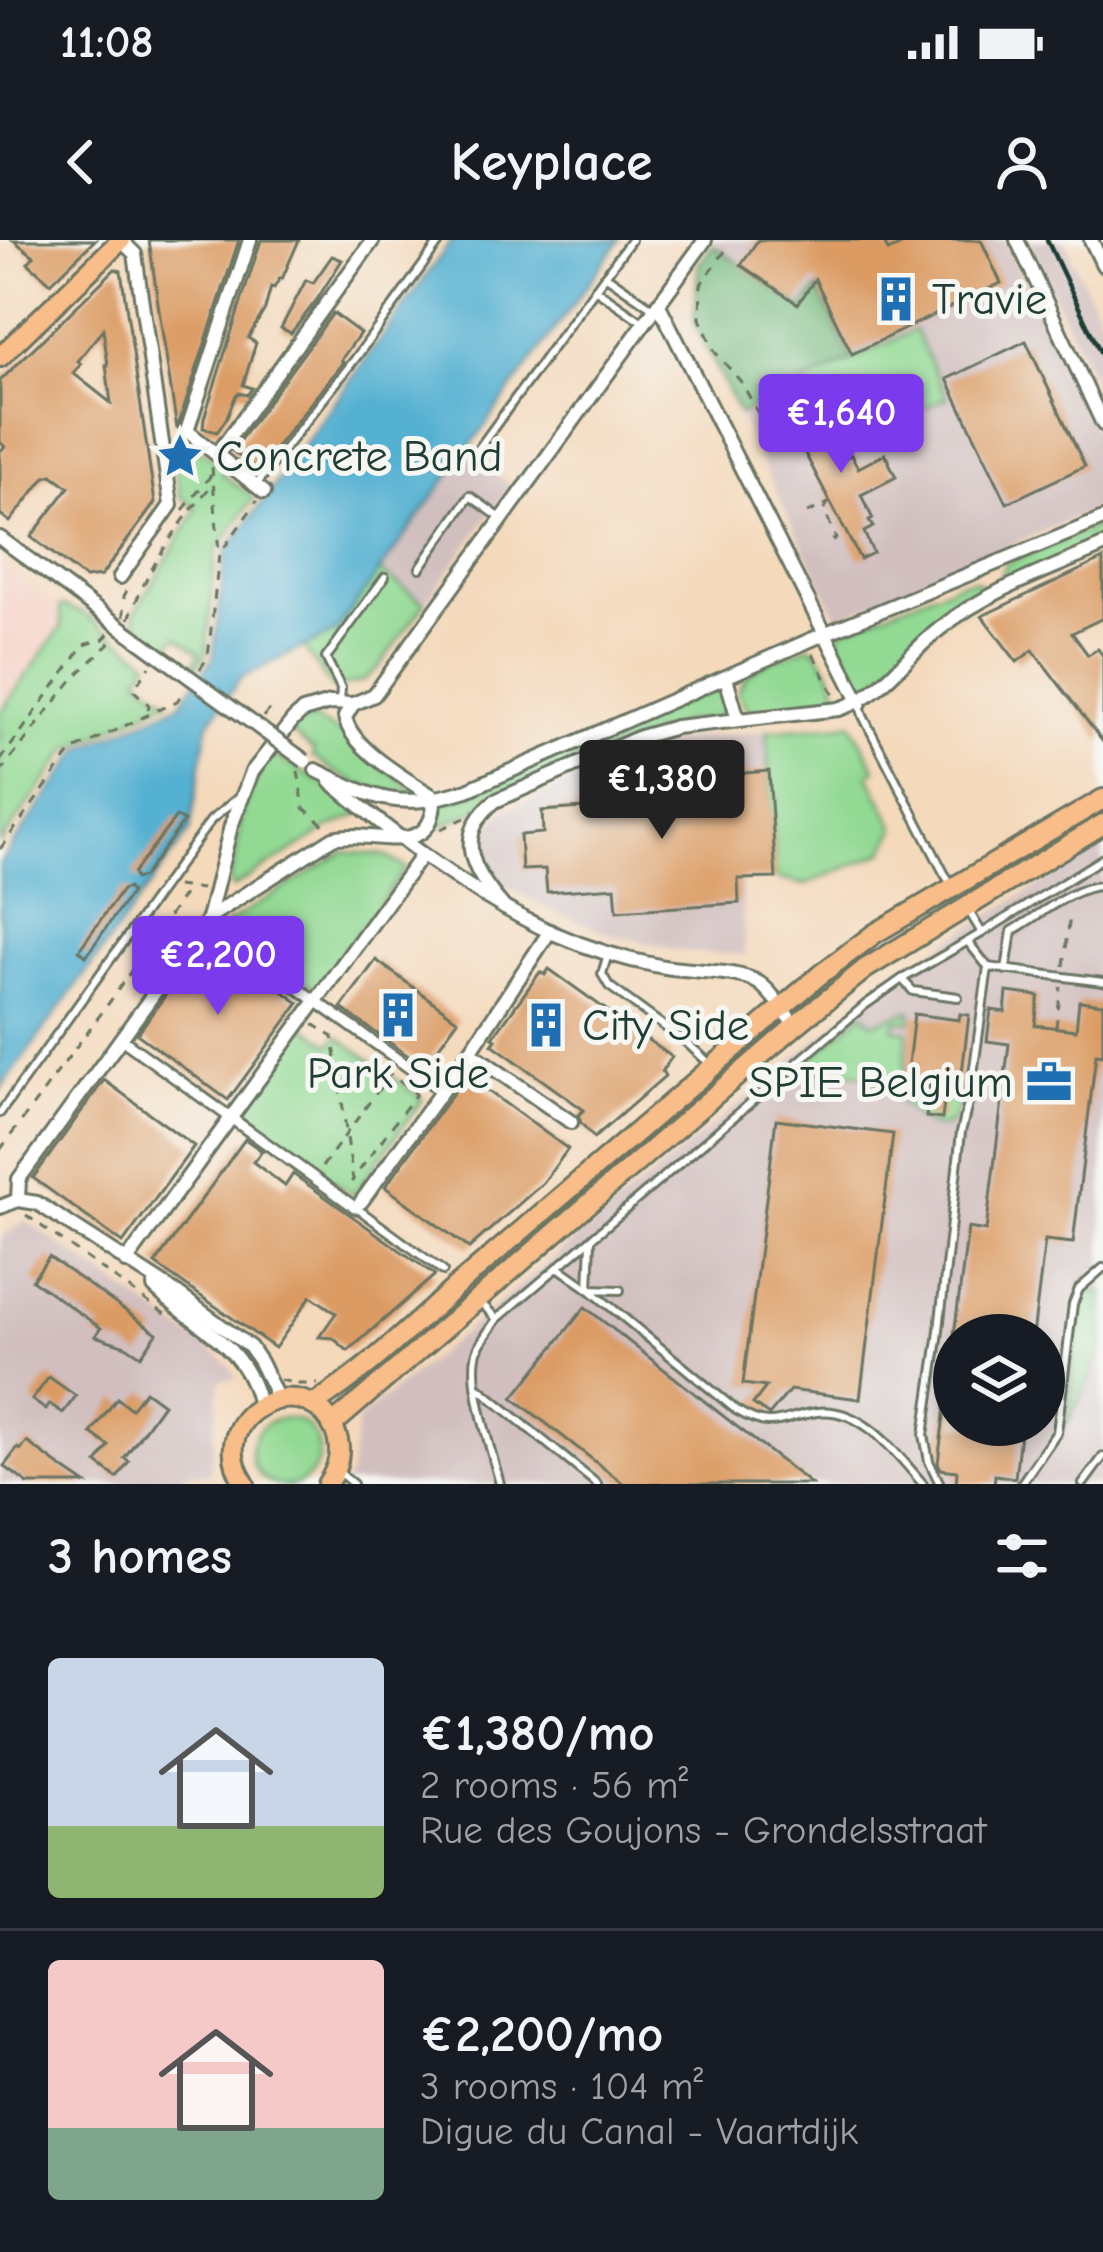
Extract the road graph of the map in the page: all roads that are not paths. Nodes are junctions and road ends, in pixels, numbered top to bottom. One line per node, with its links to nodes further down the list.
1 (121, 240): 14 (main road); 17 (street)
2 (250, 240): 16 (street)
3 (373, 240): 19 (street)
4 (441, 240): 20 (lane)
5 (631, 240): 10 (lane)
6 (705, 240): 12 (street)
7 (1017, 240): 15 (street)
8 (1091, 240): 9 (street)
9 (1103, 265)
10 (605, 275): 11 (lane); 12 (lane)
11 (595, 289): 13 (lane); 18 (lane)
12 (652, 304): 13 (street); 30 (street)
13 (639, 319): 21 (street)
14 (0, 357)
15 (1103, 424)
16 (187, 431): 17 (street); 19 (street)
17 (162, 440): 28 (street)
18 (476, 452)
19 (218, 453): 20 (street)
20 (260, 488)
21 (502, 519): 25 (lane); 32 (street)
22 (1103, 519): 26 (street)
23 (0, 538): 35 (street, bridge)
24 (1103, 545): 29 (street)
25 (419, 568)
26 (988, 568): 29 (street); 30 (street)
27 (386, 577): 32 (lane)
28 (126, 580)
29 (997, 593): 33 (street)
30 (824, 634): 31 (street); 33 (street)
31 (727, 678): 34 (street); 37 (street)
32 (346, 703): 36 (street); 37 (street)
33 (860, 703): 34 (street); 44 (lane)
34 (738, 718): 45 (street)
35 (307, 763): 37 (street); 40 (street)
36 (242, 793): 47 (street); 64 (lane)
37 (434, 797): 40 (street)
38 (1103, 799): 44 (main road)
39 (1103, 824): 46 (main road)
40 (403, 840): 41 (street); 47 (street)
41 (422, 855): 45 (street); 57 (street)
42 (1103, 858): 49 (lane)
43 (1103, 886): 53 (lane)
44 (955, 887): 46 (street); 58 (main road)
45 (502, 905): 48 (street)
46 (966, 907): 49 (lane); 59 (main road)
47 (206, 920): 57 (street); 60 (street)
48 (550, 931): 51 (street); 61 (street)
49 (982, 933): 50 (lane)
50 (968, 942): 52 (lane); 54 (lane)
51 (608, 954): 58 (street); 62 (lane)
52 (988, 968): 53 (lane); 92 (lane)
53 (1006, 970): 55 (lane)
54 (902, 979): 56 (lane); 70 (lane)
55 (1103, 982)
56 (958, 998)
57 (318, 1001): 63 (street); 65 (street)
58 (780, 1007): 59 (street); 62 (main road)
59 (795, 1026): 77 (main road)
60 (120, 1038): 65 (street); 67 (street)
61 (470, 1052): 63 (street); 66 (street)
62 (712, 1066): 83 (main road)
63 (442, 1091): 68 (street)
64 (0, 1113)
65 (231, 1119): 68 (street); 71 (street)
66 (571, 1122)
67 (18, 1200): 69 (street); 71 (street)
68 (359, 1205): 74 (lane)
69 (0, 1208)
70 (591, 1239): 72 (lane); 75 (lane)
71 (131, 1266): 79 (street); 80 (street)
72 (558, 1267): 75 (lane); 78 (lane)
73 (1103, 1268): 93 (lane)
74 (443, 1271)
75 (589, 1289): 76 (lane); 91 (lane)
76 (620, 1291)
77 (478, 1300): 78 (lane); 84 (main road)
78 (497, 1319): 81 (lane)
79 (217, 1338): 80 (street); 82 (street)
80 (240, 1339): 82 (street)
81 (477, 1387): 89 (lane); 90 (lane)
82 (268, 1403): 83 (main road); 87 (main road)
83 (313, 1406): 84 (main road)
84 (332, 1425): 86 (main road)
85 (1103, 1457): 94 (lane)
86 (332, 1477): 88 (lane)
87 (241, 1482)
88 (353, 1484)
89 (500, 1484)
90 (597, 1484)
91 (923, 1484)
92 (940, 1484)
93 (1021, 1484)
94 (1083, 1484)

